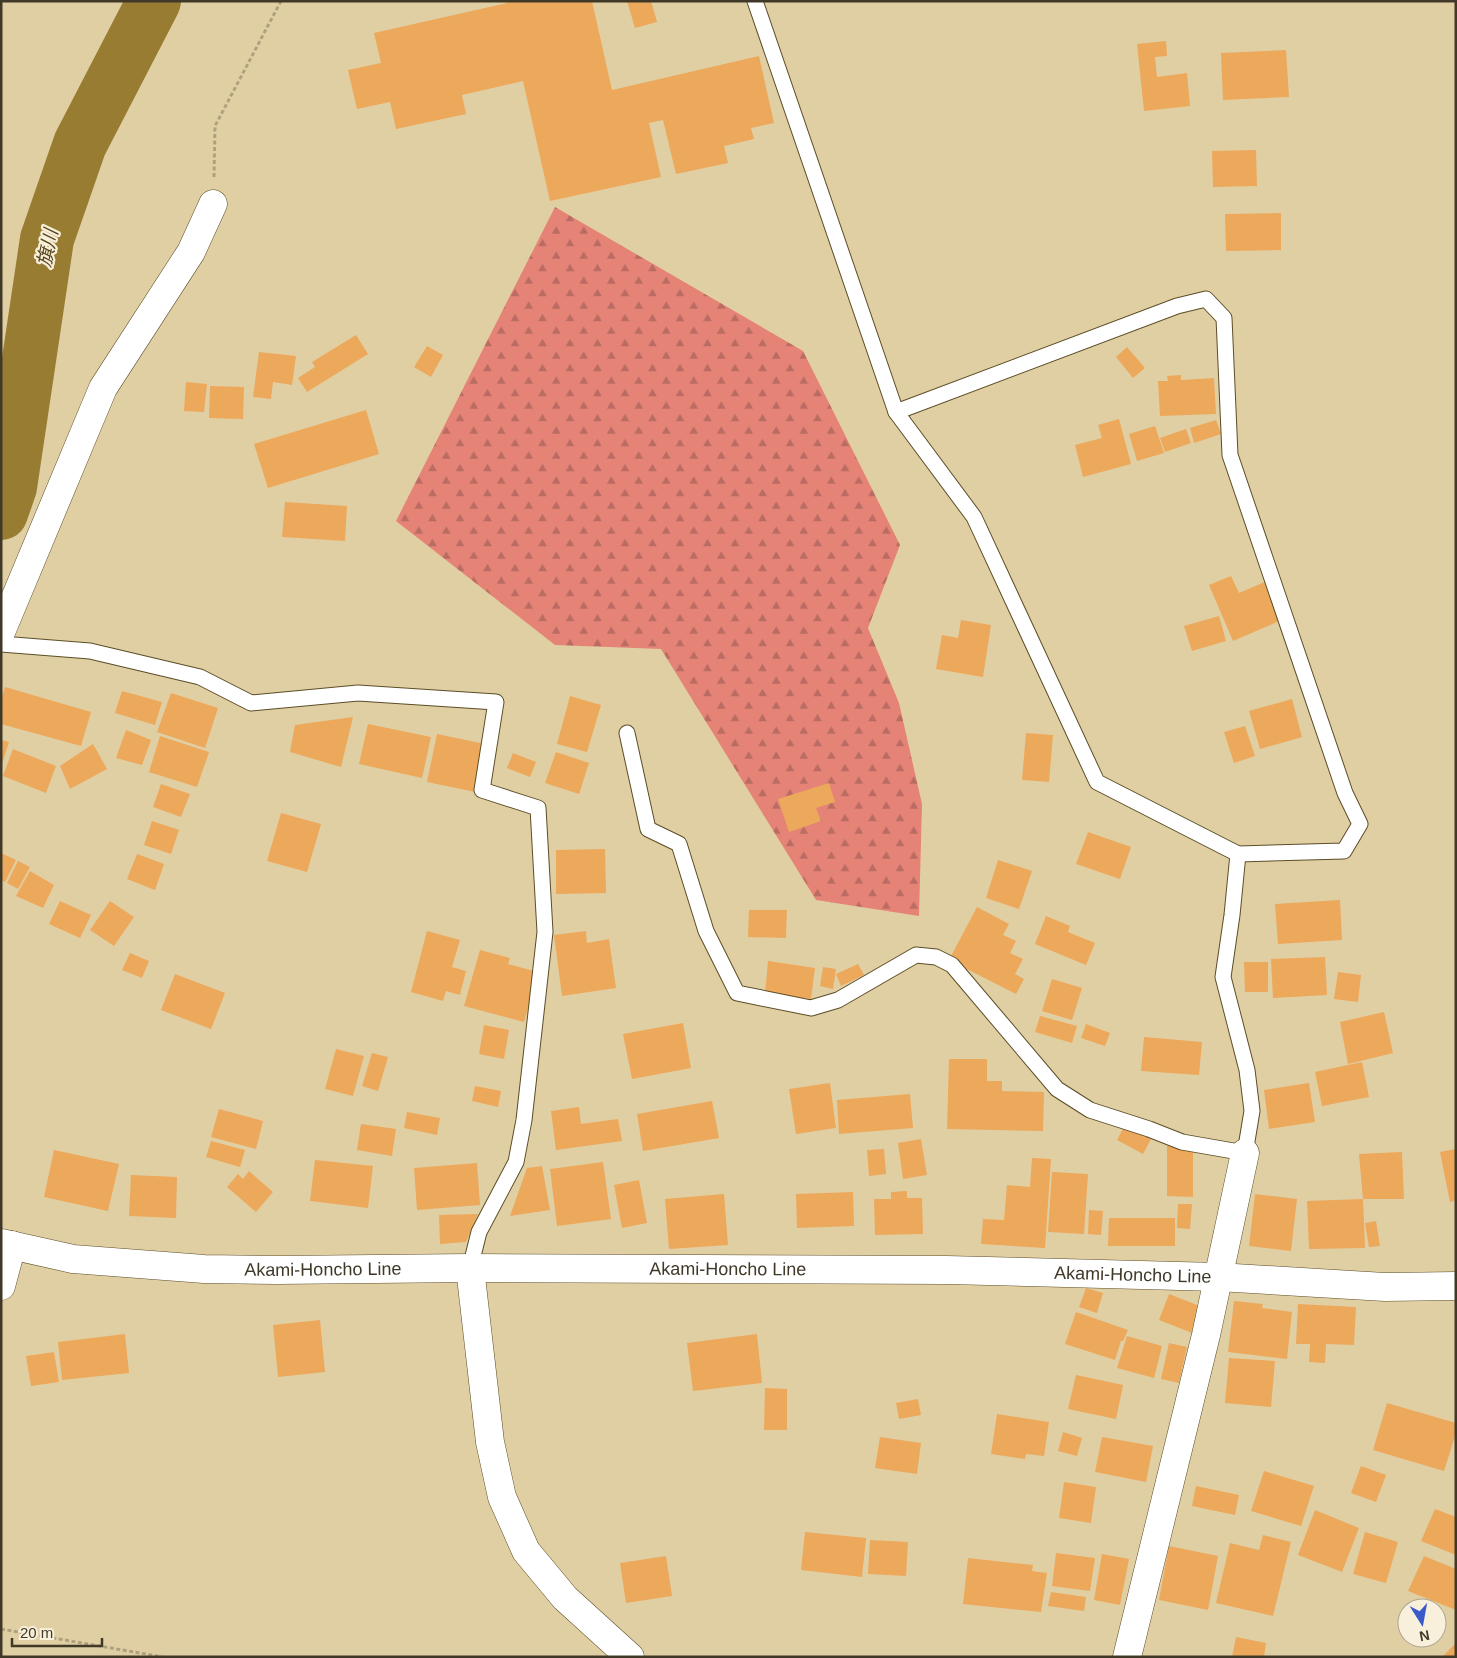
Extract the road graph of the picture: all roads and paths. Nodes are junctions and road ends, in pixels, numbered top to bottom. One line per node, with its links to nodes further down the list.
1 (281, 1): 3 (path)
2 (755, 1): 4 (lane)
3 (213, 204): 5 (street)
4 (896, 412): 8 (lane); 8 (lane)
5 (1, 632)
6 (1, 644): 11 (lane)
7 (628, 733): 9 (lane)
8 (1238, 854): 9 (lane)
9 (1245, 1153): 12 (street)
10 (6, 1244): 11 (street, Akami-Honcho Line); 13 (street)
11 (470, 1268): 12 (street, Akami-Honcho Line); 17 (street)
12 (1218, 1277): 14 (street, Akami-Honcho Line); 18 (street)
13 (1, 1286)
14 (1456, 1286)
15 (1, 1629): 16 (path)
16 (163, 1657)
17 (630, 1657)
18 (1127, 1657)

